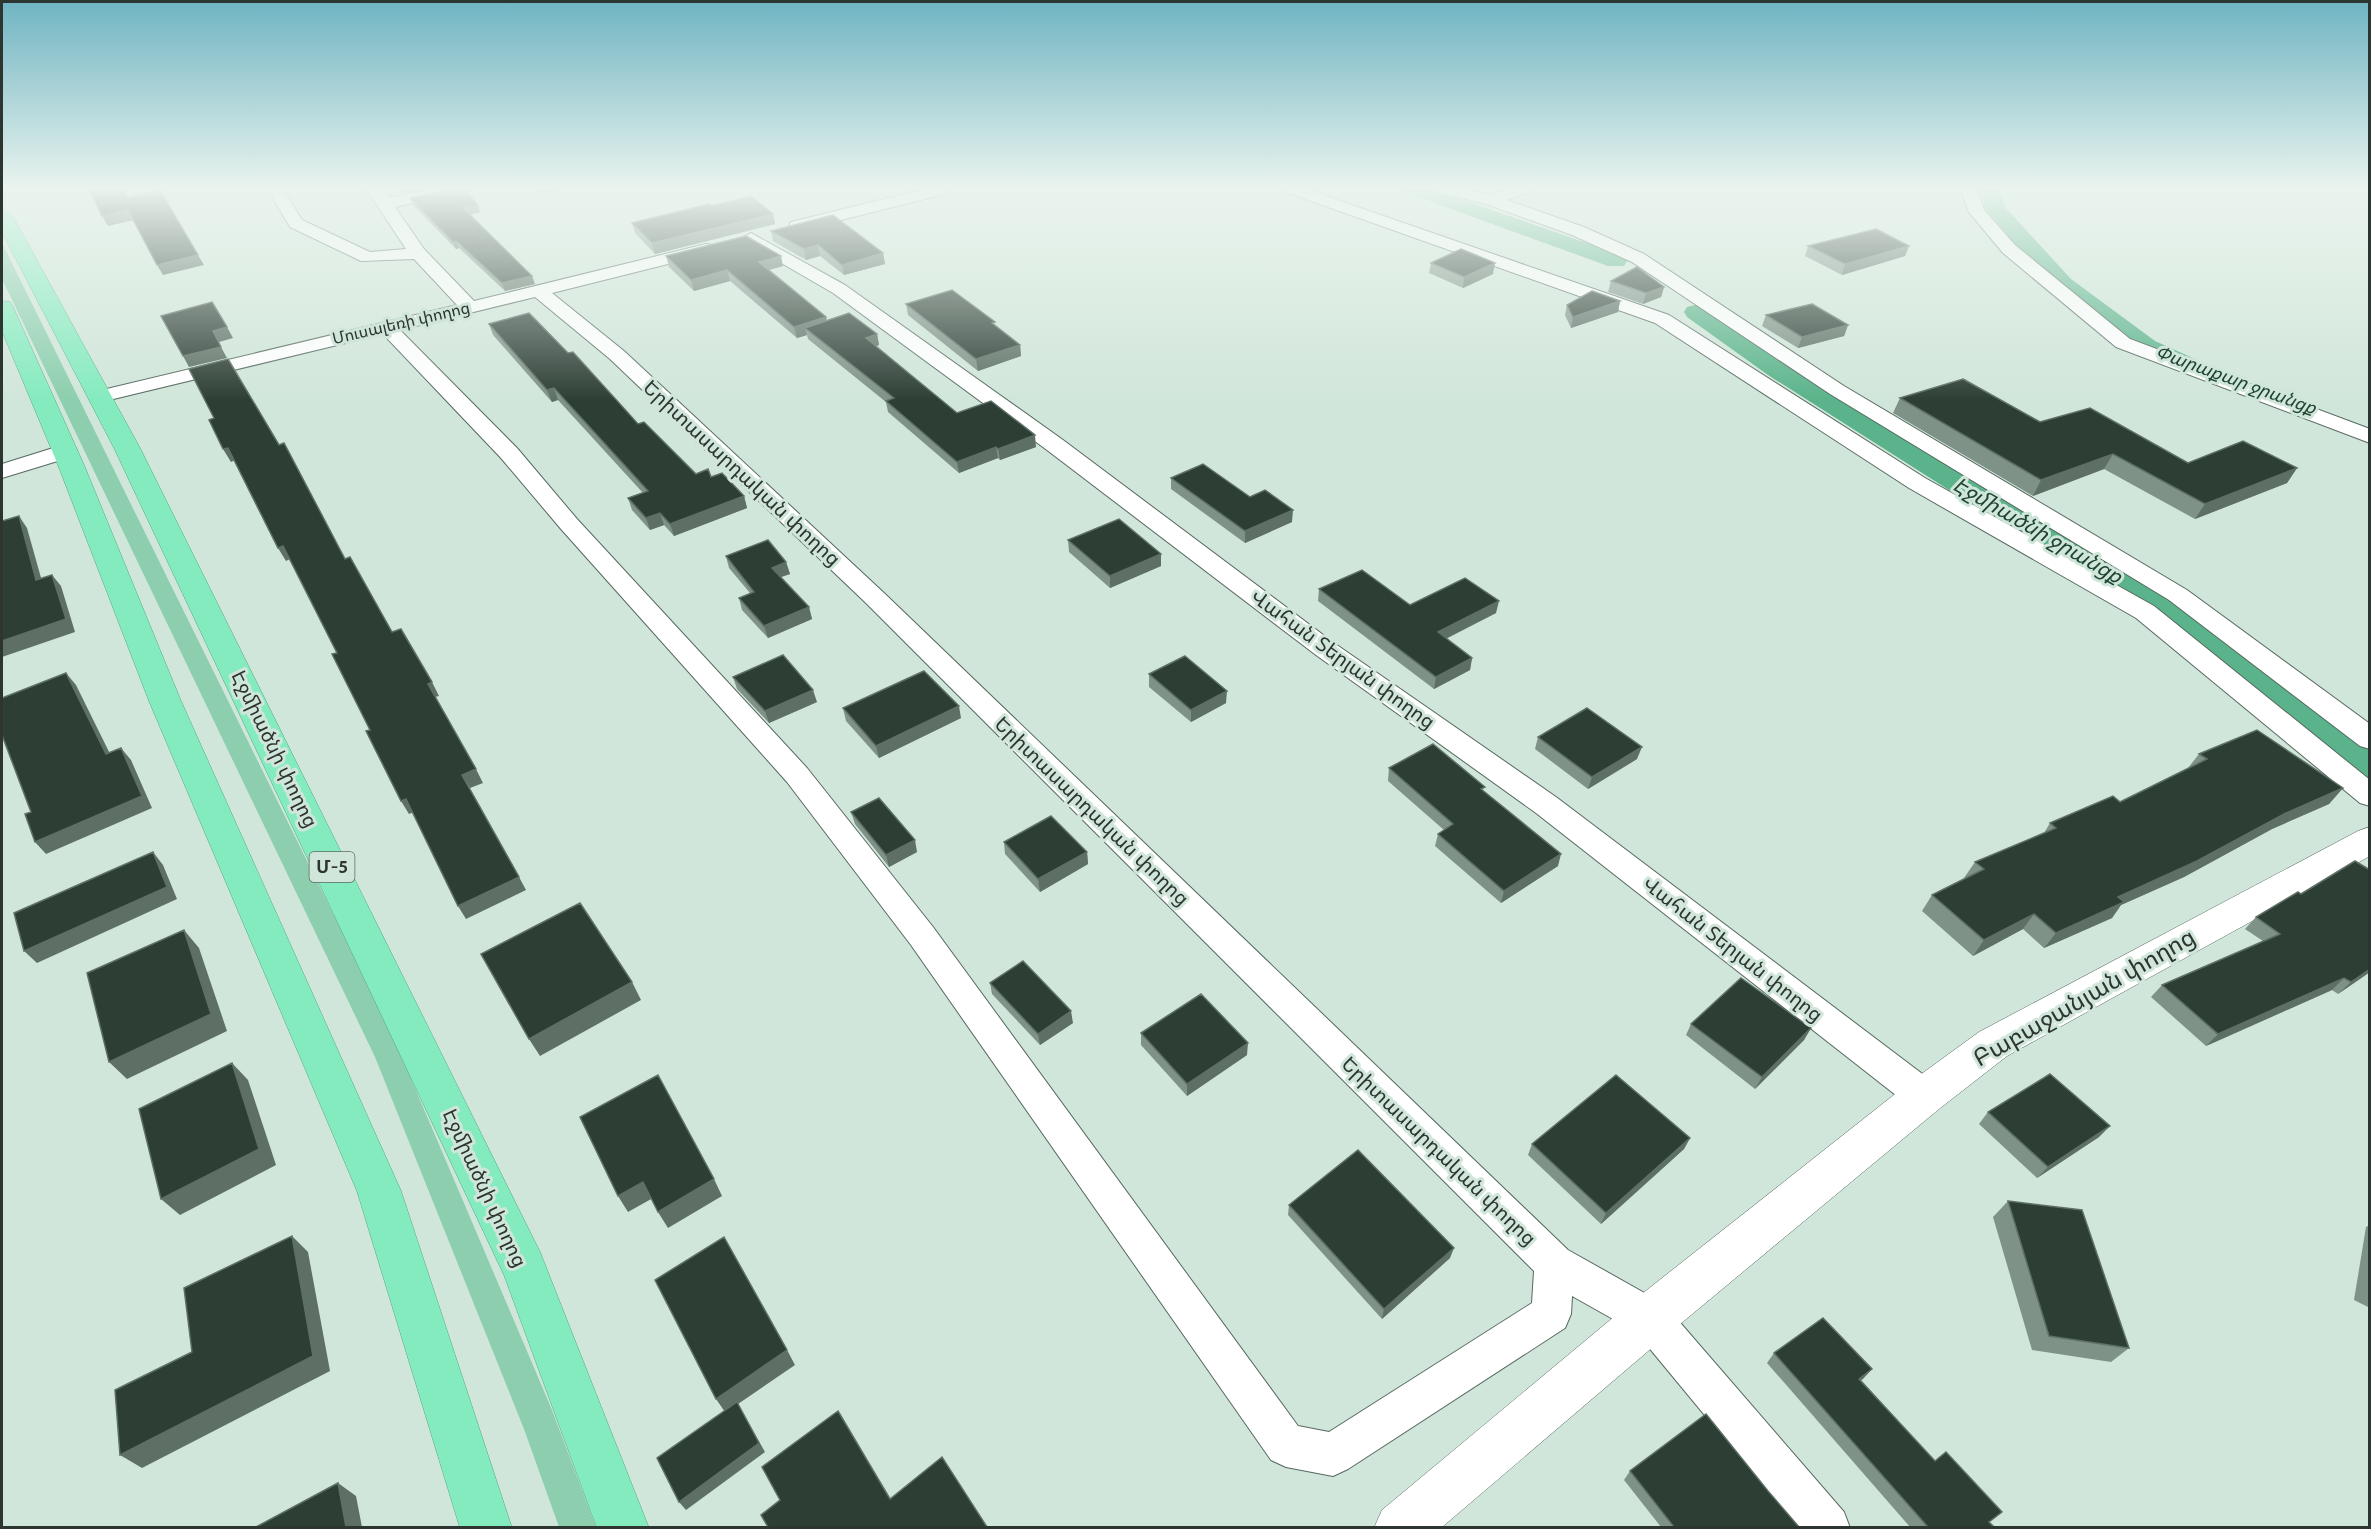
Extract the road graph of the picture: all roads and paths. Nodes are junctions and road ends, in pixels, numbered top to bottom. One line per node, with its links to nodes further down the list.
1 (24, 258): 12 (highway, Էջմիածնի փողոց / Մ-5)
2 (423, 258): 9 (street)
3 (672, 258): 8 (street, Մուսալեռի փողոց)
4 (802, 258): 19 (street, Վահան Տերյան փողոց)
5 (1489, 258): 17 (street)
6 (1639, 258): 16 (street)
7 (2020, 258): 13 (street)
8 (540, 292): 9 (street, Մուսալեռի փողոց); 20 (street, Երիտասարդական փողոց)
9 (469, 306): 11 (street, Մուսալեռի փողոց)
10 (2, 307): 14 (highway)
11 (386, 326): 12 (street, Մուսալեռի փողոց); 20 (street)
12 (101, 396): 23 (highway, Էջմիածնի փողոց / Մ-5)
13 (2370, 437)
14 (66, 451): 15 (street); 22 (highway)
15 (2, 471)
16 (2370, 739)
17 (2370, 796)
18 (2370, 840): 19 (street, Բաբաջանյան փողոց)
19 (1924, 1096): 21 (street, Բաբաջանյան փողոց)
20 (1554, 1264): 21 (street, Երիտասարդական փողոց)
21 (1650, 1318): 24 (street, Բաբաջանյան փողոց); 25 (street)
22 (486, 1527)
23 (623, 1527)
24 (1400, 1527)
25 (1828, 1527)

